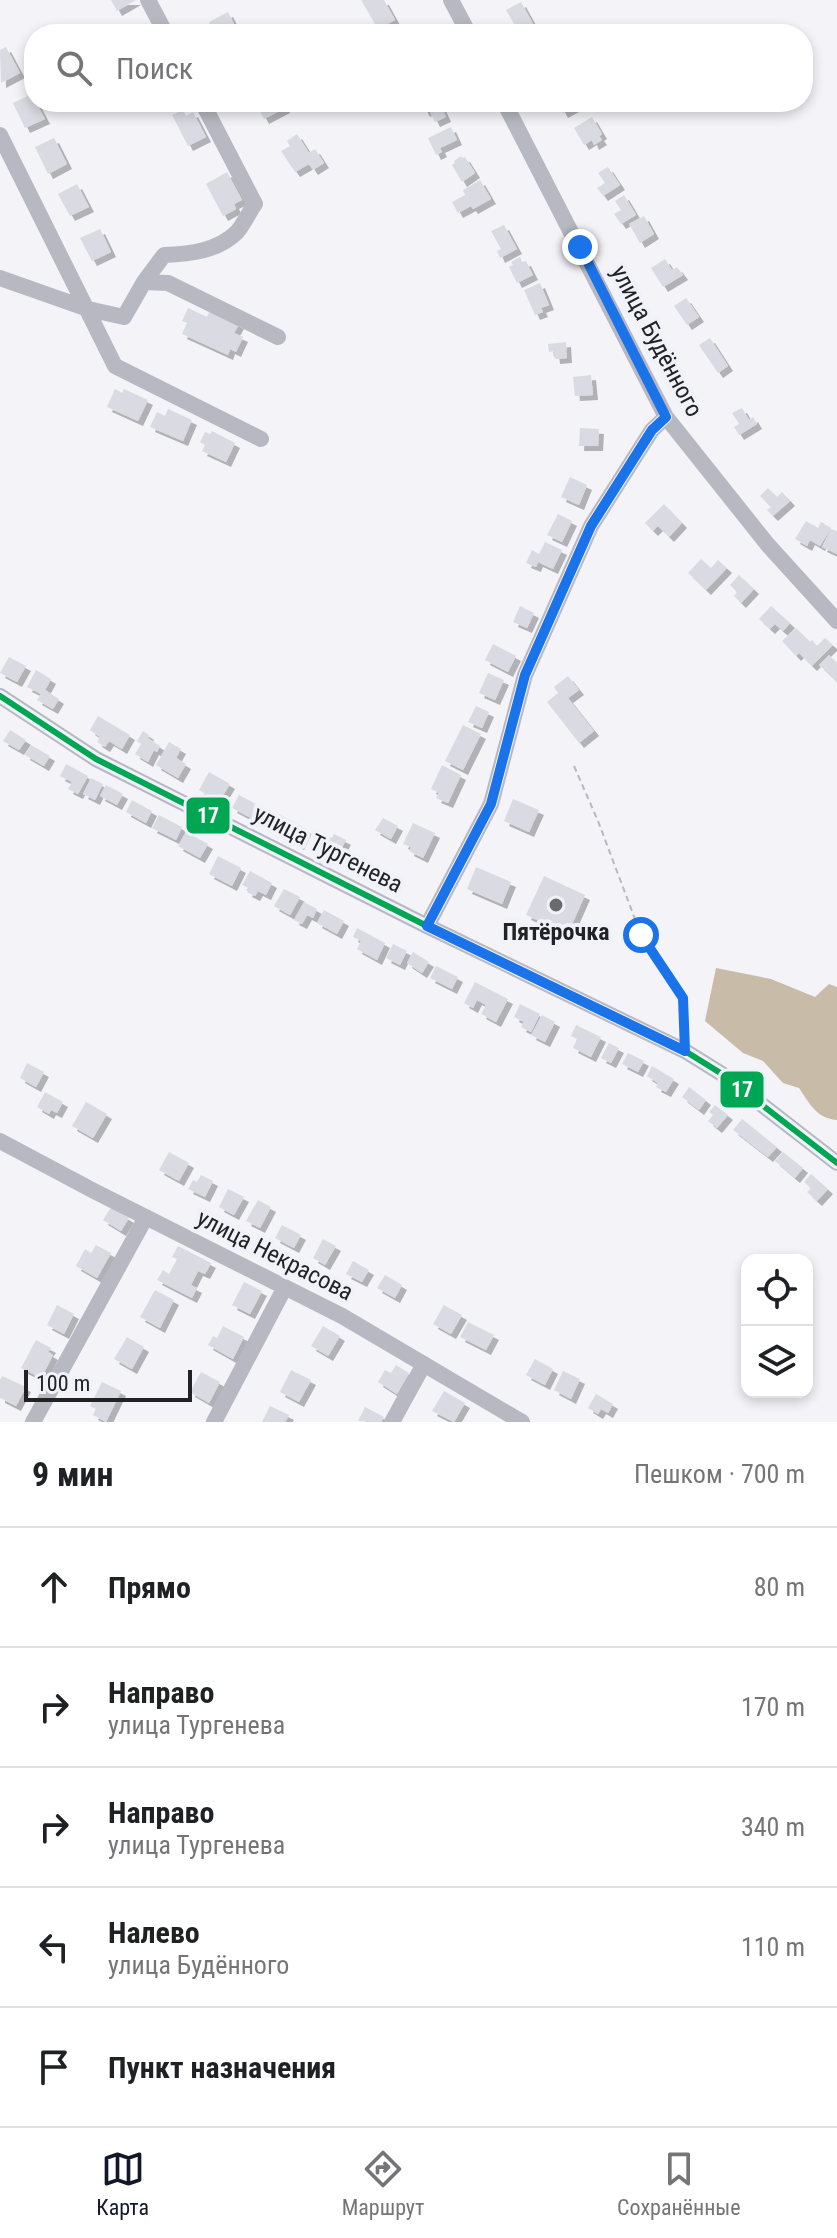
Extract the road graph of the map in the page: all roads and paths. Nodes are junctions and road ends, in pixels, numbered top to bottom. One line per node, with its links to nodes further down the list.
1 (148, 0): 3 (street)
2 (451, 0): 4 (street)
3 (161, 24)
4 (464, 24)
5 (207, 112): 9 (street)
6 (509, 112): 12 (street, улица Будённого)
7 (0, 135): 10 (street)
8 (0, 278): 10 (street)
9 (144, 282): 10 (street); 11 (street)
10 (88, 309): 13 (street)
11 (278, 337)
12 (666, 417): 14 (street, улица Будённого); 17 (street)
13 (261, 439)
14 (834, 613)
15 (0, 696): 17 (street, улица Тургенева)
16 (574, 766): 18 (path)
17 (427, 926): 18 (street, улица Тургенева)
18 (685, 1051): 20 (street, улица Тургенева)
19 (0, 1141): 21 (street, улица Некрасова)
20 (837, 1163)
21 (146, 1217): 22 (street, улица Некрасова); 24 (street)
22 (285, 1287): 23 (street, улица Некрасова); 25 (street)
23 (424, 1364): 26 (street); 27 (street, улица Некрасова)
24 (33, 1422)
25 (214, 1422)
26 (392, 1422)
27 (522, 1422)

